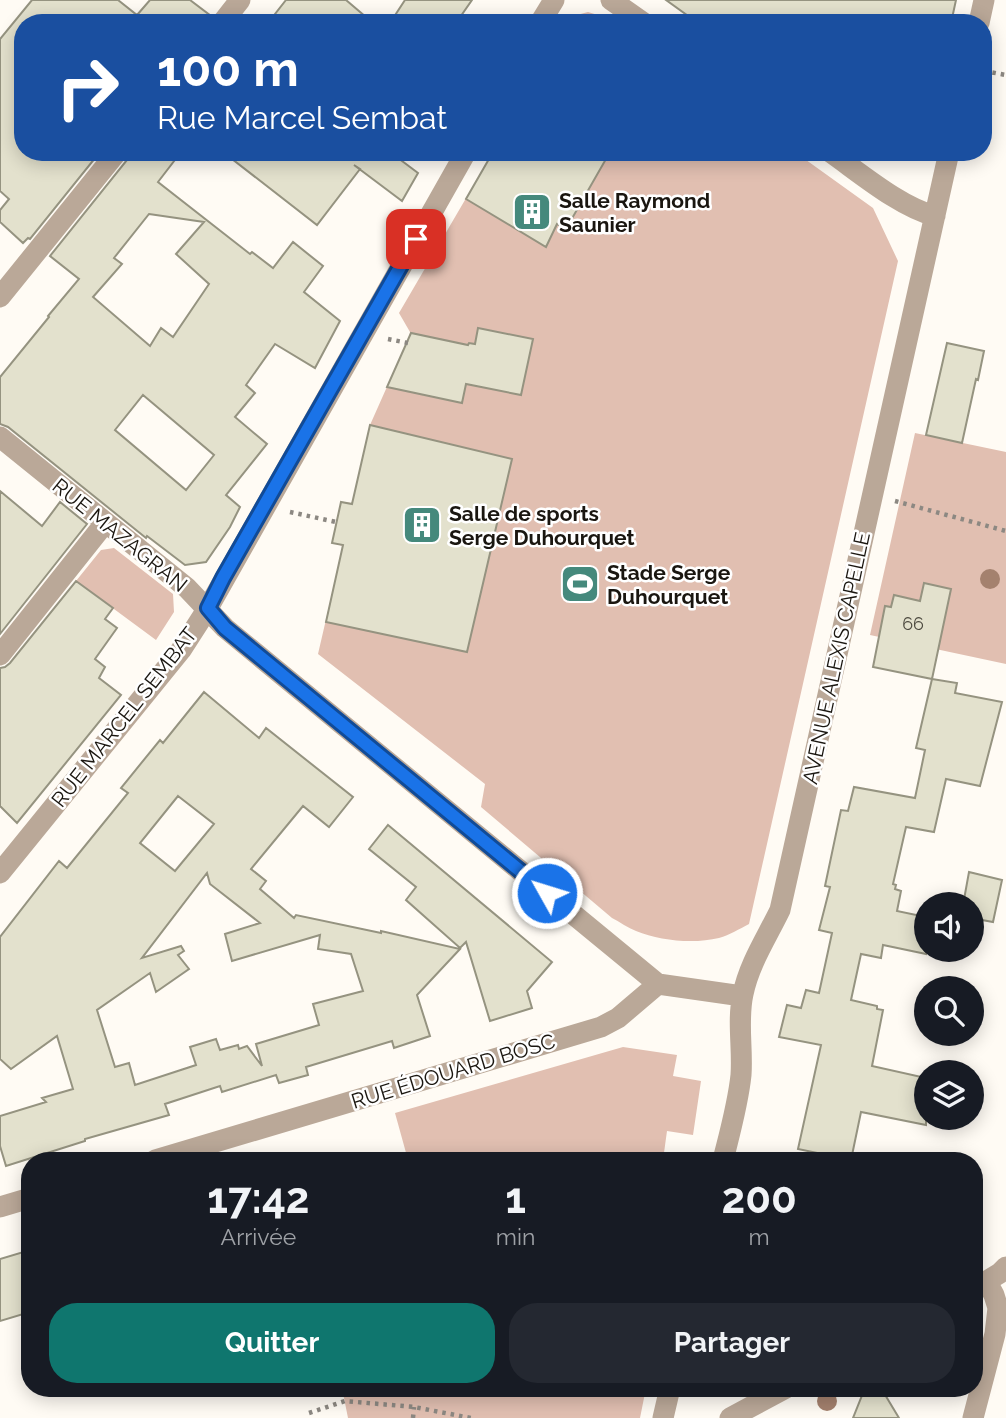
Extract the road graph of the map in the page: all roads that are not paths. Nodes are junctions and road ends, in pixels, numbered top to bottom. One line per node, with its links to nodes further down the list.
1 (240, 0): 3 (street)
2 (611, 0): 4 (street)
3 (229, 14)
4 (631, 14)
5 (110, 161): 10 (street)
6 (461, 161): 13 (street, RUE MARCEL SEMBAT)
7 (843, 161): 9 (street)
8 (947, 161): 9 (street, AVENUE ALEXIS CAPELLE)
9 (935, 216): 17 (street, AVENUE ALEXIS CAPELLE)
10 (0, 297)
11 (0, 438): 12 (street, RUE MAZAGRAN)
12 (105, 523): 13 (street, RUE MAZAGRAN); 14 (street)
13 (208, 608): 15 (street, RUE MARCEL SEMBAT); 16 (street, RUE MAZAGRAN)
14 (0, 655)
15 (0, 873)
16 (658, 984): 17 (street); 18 (street, RUE ÉDOUARD BOSC)
17 (742, 996): 19 (street, AVENUE ALEXIS CAPELLE)
18 (182, 1152)
19 (725, 1152)
20 (21, 1201): 21 (street)
21 (0, 1207)
22 (1006, 1267): 23 (street)
23 (983, 1284)
24 (983, 1287): 25 (street)
25 (983, 1378)
26 (668, 1397): 29 (street)
27 (769, 1397): 30 (street)
28 (978, 1397): 31 (street)
29 (663, 1418)
30 (730, 1418)
31 (972, 1418)

